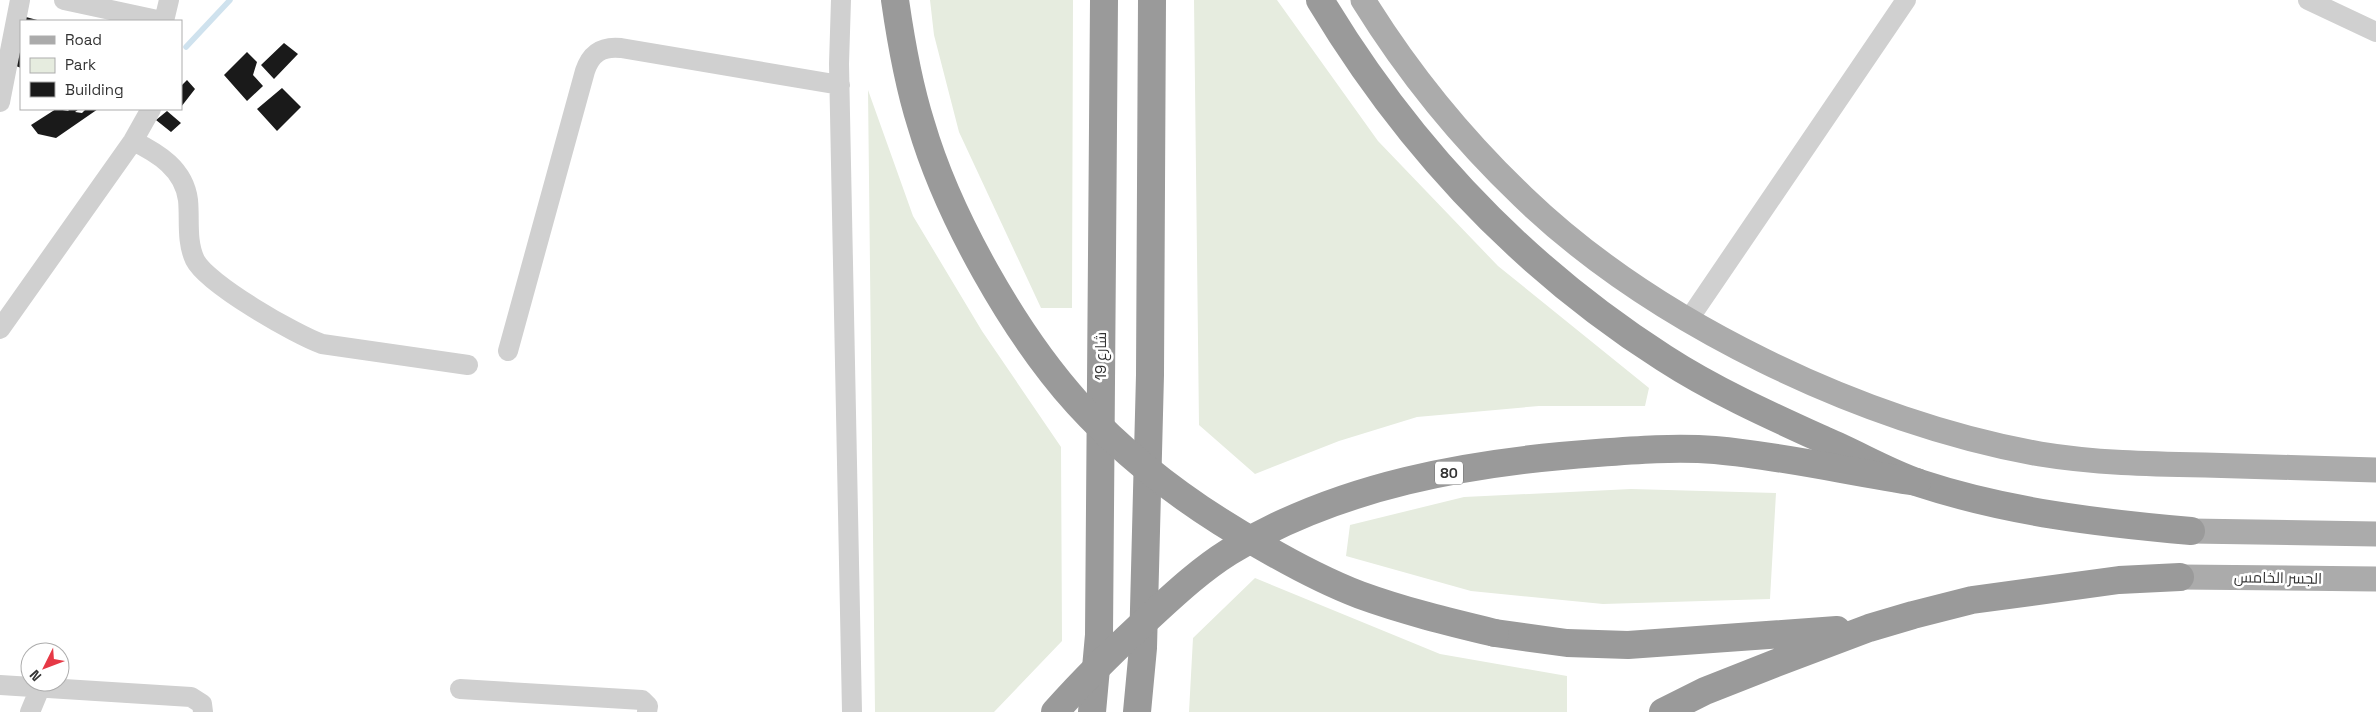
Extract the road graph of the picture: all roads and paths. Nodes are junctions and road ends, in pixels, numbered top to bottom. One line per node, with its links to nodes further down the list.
1 (20, 0): 18 (street)
2 (64, 0): 13 (street)
3 (169, 0): 14 (street)
4 (841, 0): 17 (street)
5 (895, 0): 31 (highway, bridge)
6 (1104, 0): 42 (highway, شارع 19)
7 (1152, 0): 43 (highway)
8 (1363, 0): 21 (main road)
9 (1906, 0): 21 (street)
10 (2308, 0): 16 (street)
11 (2334, 0): 15 (street)
12 (1320, 1): 26 (highway, bridge)
13 (158, 20)
14 (163, 20)
15 (2376, 20)
16 (2376, 32)
17 (840, 85): 23 (street); 40 (street)
18 (0, 102)
19 (150, 110): 20 (street)
20 (133, 141): 22 (street); 24 (street)
21 (1689, 319): 25 (main road)
22 (0, 329)
23 (508, 352)
24 (468, 365)
25 (2376, 470)
26 (1917, 482): 27 (highway); 41 (highway, 80, bridge)
27 (2191, 531): 28 (main road)
28 (2376, 534)
29 (2180, 577): 30 (main road, الجسر الخامس); 31 (highway)
30 (2376, 579)
31 (1869, 628): 44 (highway)
32 (0, 685): 33 (street)
33 (20, 686)
34 (460, 689): 39 (street)
35 (70, 690): 38 (street)
36 (38, 692): 37 (street)
37 (30, 712)
38 (203, 712)
39 (647, 712)
40 (852, 712)
41 (1055, 712)
42 (1092, 712)
43 (1137, 712)
44 (1663, 712)

